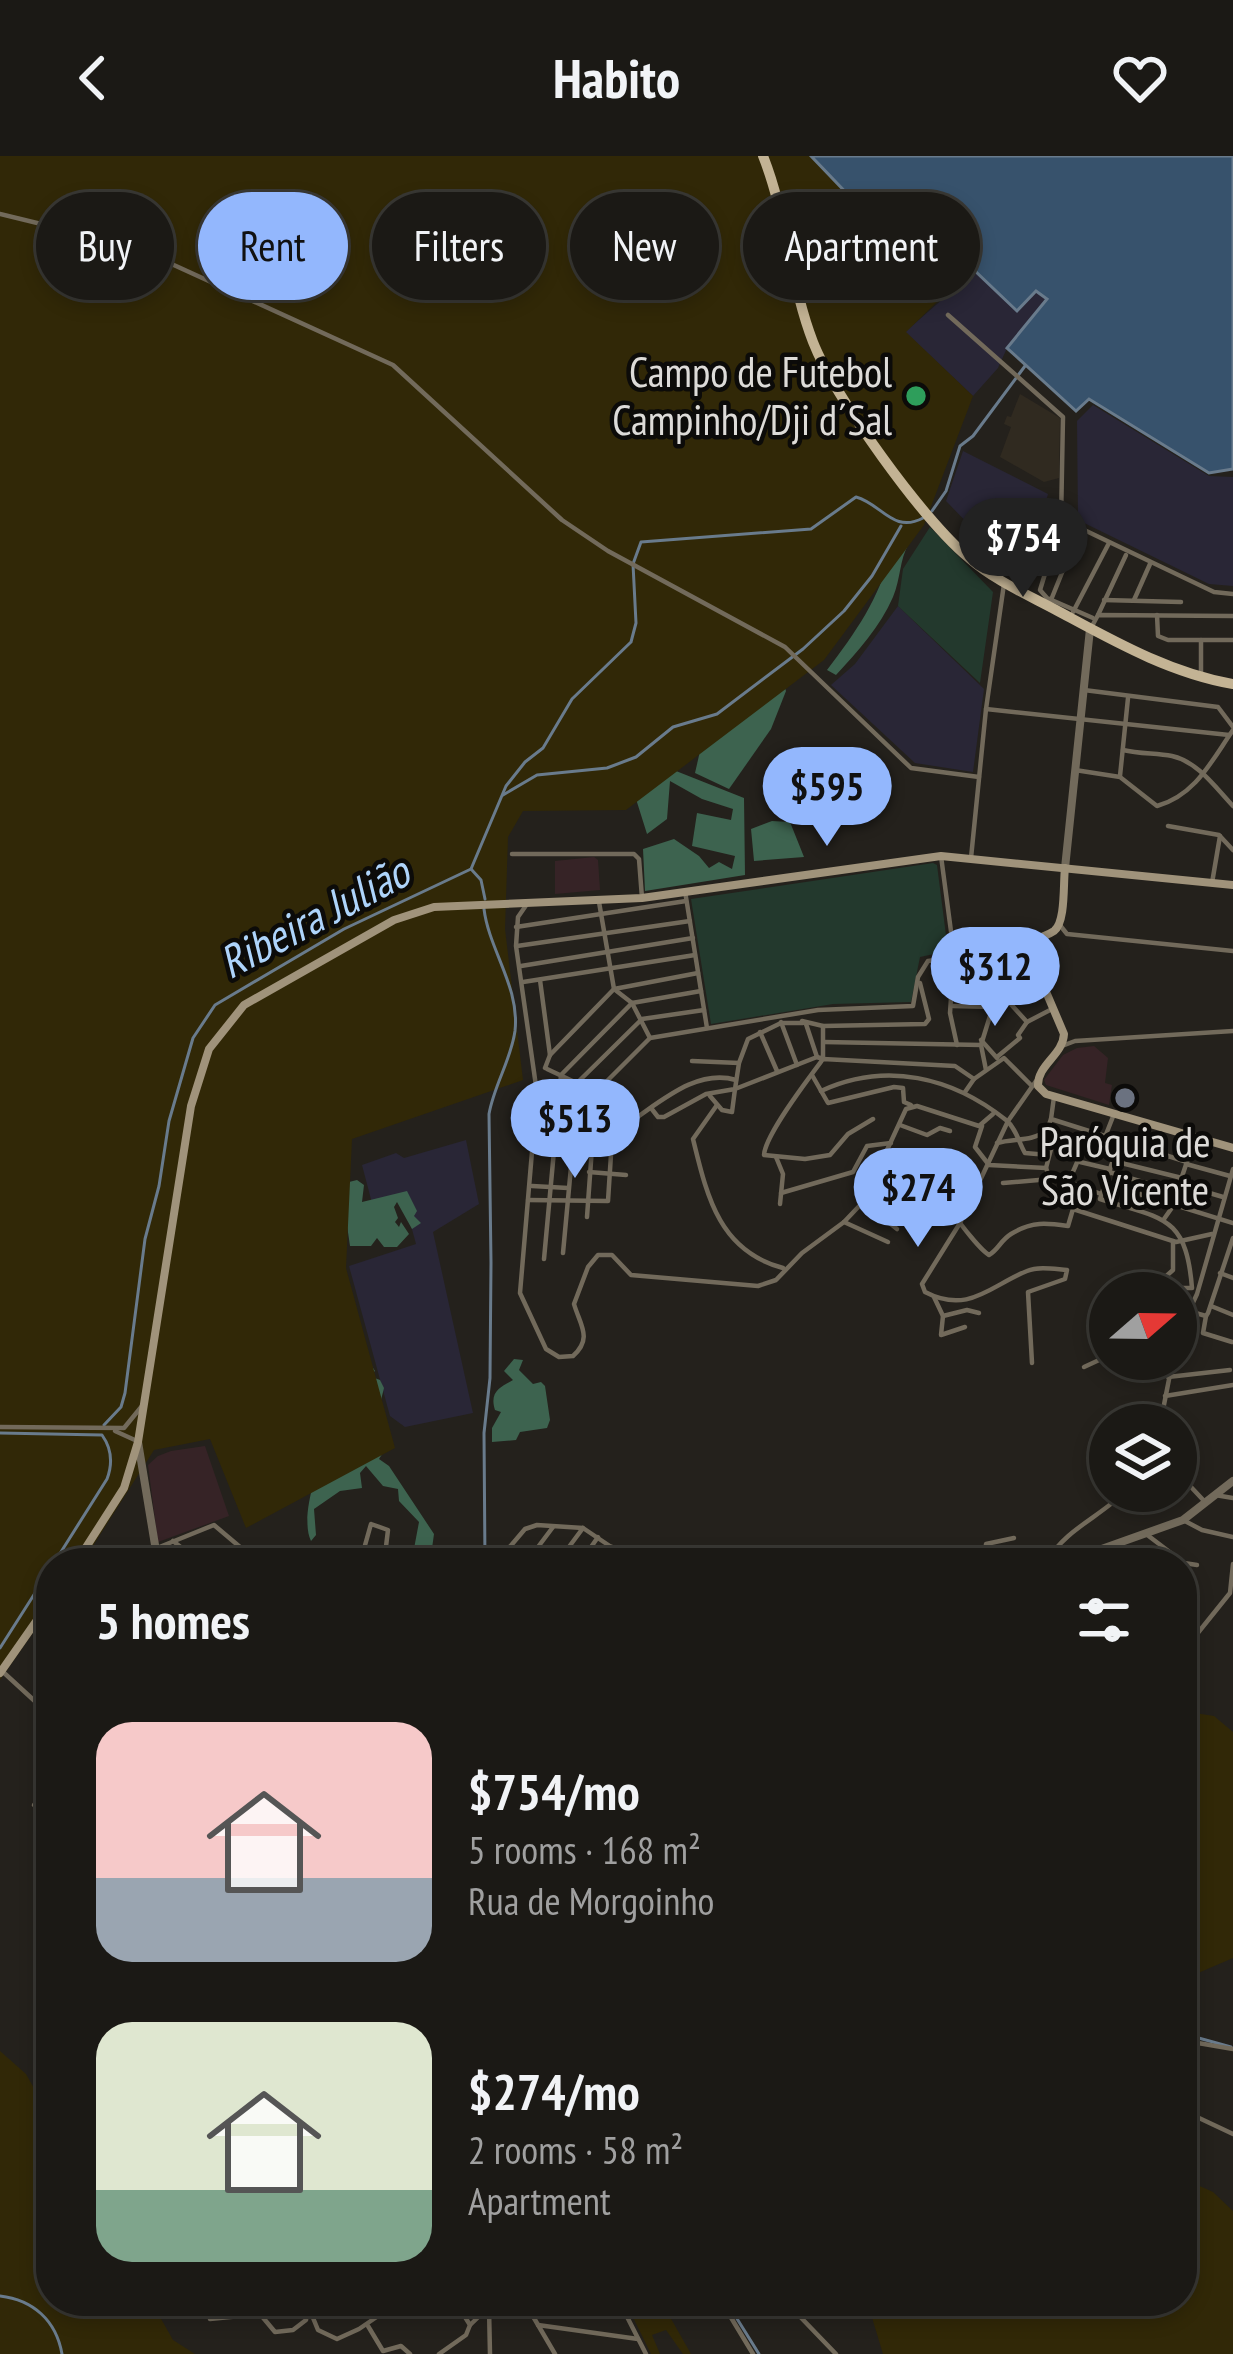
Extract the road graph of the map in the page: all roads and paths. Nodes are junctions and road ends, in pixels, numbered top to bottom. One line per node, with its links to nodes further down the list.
1 (763, 156): 9 (main road)
2 (0, 214): 34 (street)
3 (948, 315): 4 (street)
4 (1061, 522): 5 (street); 11 (street)
5 (1081, 528): 6 (street); 11 (street)
6 (1109, 543): 7 (street); 15 (street)
7 (1128, 553): 8 (street); 12 (street)
8 (1150, 564): 10 (street); 13 (street)
9 (1004, 582): 18 (main road); 25 (street)
10 (1233, 594)
11 (1051, 600): 15 (street)
12 (1104, 600): 13 (street); 18 (street)
13 (1134, 600): 14 (street)
14 (1181, 602)
15 (1073, 612): 18 (street)
16 (1157, 615): 17 (street); 18 (street); 19 (street)
17 (1233, 616)
18 (1094, 623): 21 (main road); 23 (street)
19 (1201, 640): 20 (street); 21 (street)
20 (1233, 640)
21 (1201, 678): 22 (main road)
22 (1233, 685)
23 (1084, 690): 24 (street); 26 (street)
24 (1128, 698): 27 (street); 28 (street)
25 (986, 709): 26 (street); 34 (street)
26 (1081, 718): 27 (street); 32 (street)
27 (1126, 724): 28 (street); 29 (street)
28 (1232, 731): 31 (street)
29 (1123, 750): 30 (street); 35 (street)
30 (1193, 765): 31 (street); 33 (street)
31 (1211, 765): 33 (street)
32 (1075, 770): 35 (street); 43 (street)
33 (1203, 775): 35 (street); 36 (street)
34 (979, 777): 42 (street)
35 (1120, 777)
36 (1233, 806)
37 (1168, 826): 38 (street)
38 (1220, 836): 39 (street); 44 (street)
39 (1233, 850)
40 (512, 854): 47 (street)
41 (941, 856): 42 (main road); 46 (main road); 61 (street)
42 (971, 858): 43 (main road)
43 (1065, 868): 44 (main road); 52 (main road)
44 (1213, 884): 45 (main road)
45 (1233, 885)
46 (686, 896): 47 (main road); 50 (street); 51 (street)
47 (642, 898): 48 (main road)
48 (599, 900): 49 (main road); 50 (street)
49 (528, 902): 53 (street); 210 (main road)
50 (601, 913): 53 (street); 54 (street)
51 (690, 921): 54 (street); 55 (street)
52 (1059, 924): 57 (main road); 59 (street)
53 (517, 927): 56 (street)
54 (604, 934): 56 (street); 60 (street)
55 (693, 938): 60 (street); 62 (street)
56 (516, 946): 63 (street)
57 (1027, 947): 58 (street); 75 (main road)
58 (994, 949): 61 (street); 70 (street)
59 (1233, 951)
60 (608, 953): 63 (street); 64 (street)
61 (954, 954): 66 (street); 73 (street)
62 (695, 955): 64 (street); 65 (street)
63 (518, 966): 68 (street)
64 (610, 971): 67 (street); 69 (street)
65 (698, 973): 69 (street); 71 (street)
66 (918, 977): 77 (street); 82 (street)
67 (540, 980): 68 (street); 93 (street)
68 (522, 983): 102 (street)
69 (614, 989): 72 (street); 93 (street)
70 (998, 990): 74 (street); 80 (street)
71 (701, 991): 72 (street); 76 (street)
72 (632, 1003): 78 (street); 103 (street)
73 (953, 1006): 74 (street); 91 (street)
74 (993, 1006): 90 (street)
75 (1052, 1009): 80 (street); 86 (main road)
76 (704, 1010): 78 (street); 83 (street)
77 (800, 1013): 79 (street); 81 (street)
78 (642, 1019): 87 (street); 107 (street)
79 (780, 1020): 81 (street); 83 (street); 85 (street); 98 (street)
80 (1027, 1022): 95 (street)
81 (804, 1024): 82 (street); 94 (street)
82 (823, 1026): 89 (street)
83 (707, 1028): 87 (street)
84 (1233, 1031): 88 (street)
85 (760, 1032): 97 (street); 101 (street)
86 (1064, 1034): 88 (street); 92 (main road)
87 (650, 1038): 111 (street)
88 (1075, 1041): 92 (street)
89 (824, 1042): 91 (street); 94 (street)
90 (981, 1042): 91 (street); 95 (street); 100 (street)
91 (957, 1045)
92 (1062, 1046): 108 (main road)
93 (550, 1055): 99 (street)
94 (820, 1058): 98 (street); 104 (street); 106 (street)
95 (998, 1059): 100 (street); 108 (street)
96 (692, 1061): 97 (street)
97 (739, 1063): 105 (street)
98 (797, 1065): 101 (street)
99 (545, 1068): 102 (street); 103 (street)
100 (986, 1070): 106 (street)
101 (778, 1073): 109 (street)
102 (534, 1075): 133 (street)
103 (561, 1075): 107 (street); 135 (street)
104 (812, 1075): 110 (street); 143 (street)
105 (736, 1079): 109 (street); 117 (street)
106 (974, 1079): 112 (street)
107 (579, 1081): 111 (street); 137 (street)
108 (1034, 1083): 114 (main road); 123 (street)
109 (735, 1090): 113 (street); 115 (street)
110 (821, 1091): 112 (street); 116 (street)
111 (596, 1092): 129 (street)
112 (965, 1092): 118 (street)
113 (709, 1094): 115 (street); 117 (street)
114 (1054, 1097): 119 (main road); 122 (street)
115 (717, 1105): 186 (street)
116 (917, 1106): 124 (street); 125 (street)
117 (651, 1108): 120 (street)
118 (993, 1114): 123 (street); 124 (street)
119 (1114, 1114): 131 (street); 132 (main road)
120 (636, 1118)
121 (873, 1119): 143 (street)
122 (1051, 1119): 126 (street); 127 (street)
123 (1008, 1121): 130 (street); 138 (street)
124 (984, 1122): 147 (street)
125 (900, 1125): 128 (street); 136 (street)
126 (1047, 1130): 130 (street); 142 (street)
127 (1085, 1130): 131 (street); 144 (street)
128 (950, 1131)
129 (592, 1133): 139 (street); 153 (street)
130 (1017, 1137): 138 (street); 141 (street)
131 (1105, 1137): 134 (street)
132 (1195, 1138): 140 (main road); 146 (street)
133 (533, 1142): 135 (street); 160 (street)
134 (1119, 1142): 145 (street); 146 (street)
135 (554, 1143): 137 (street); 161 (street)
136 (892, 1143): 163 (street); 170 (street)
137 (572, 1144): 139 (street); 162 (street)
138 (995, 1144): 147 (street)
139 (591, 1146): 151 (street)
140 (1233, 1148)
141 (1024, 1153): 142 (street); 148 (street)
142 (1048, 1155): 149 (street)
143 (776, 1157): 163 (street)
144 (1078, 1161): 150 (street); 156 (street)
145 (1113, 1161): 150 (street); 159 (street)
146 (1186, 1163): 152 (street); 159 (street)
147 (988, 1165): 148 (street); 177 (street)
148 (1024, 1167): 149 (street)
149 (1046, 1168): 155 (street)
150 (1109, 1171): 158 (street); 159 (street)
151 (589, 1172): 153 (street); 169 (street)
152 (1232, 1173): 165 (street)
153 (610, 1174): 154 (street); 169 (street)
154 (626, 1174)
155 (1050, 1179): 156 (street); 157 (street)
156 (1069, 1181): 164 (street)
157 (1003, 1183)
158 (1105, 1184): 164 (street); 172 (street)
159 (1179, 1185): 165 (street); 172 (street)
160 (530, 1186): 161 (street); 166 (street)
161 (550, 1187): 162 (street); 167 (street)
162 (568, 1188): 168 (street)
163 (781, 1193): 171 (street)
164 (1101, 1194): 175 (street)
165 (1223, 1197): 174 (street)
166 (528, 1200): 167 (street); 186 (street)
167 (549, 1201): 168 (street); 185 (street)
168 (567, 1202): 169 (street); 184 (street)
169 (588, 1202): 173 (street)
170 (863, 1202): 176 (street); 179 (street)
171 (780, 1204)
172 (1172, 1206): 174 (street); 175 (street)
173 (587, 1217)
174 (1217, 1217): 178 (street); 180 (street)
175 (1164, 1219): 183 (street)
176 (844, 1222): 182 (street); 186 (street)
177 (960, 1223): 183 (street); 192 (street)
178 (1233, 1223)
179 (897, 1229)
180 (1212, 1234): 183 (street); 191 (street)
181 (1233, 1238): 189 (street)
182 (888, 1242)
183 (1177, 1242): 187 (street); 188 (street)
184 (563, 1253)
185 (544, 1259)
186 (785, 1268)
187 (1171, 1272)
188 (1189, 1272)
189 (1220, 1274): 190 (street); 193 (street)
190 (1233, 1278)
191 (1197, 1287)
192 (934, 1297): 197 (street); 201 (street)
193 (1211, 1306): 196 (street); 198 (street)
194 (979, 1313): 197 (street)
195 (1197, 1314): 198 (street)
196 (1233, 1315)
197 (943, 1316): 199 (street)
198 (1206, 1316): 200 (street)
199 (965, 1327)
200 (1232, 1342)
201 (1032, 1363)
202 (1089, 1365): 203 (street)
203 (1084, 1367)
204 (1230, 1370): 205 (street)
205 (1197, 1374)
206 (1168, 1380): 208 (street)
207 (1233, 1384): 208 (street)
208 (1165, 1396): 209 (street)
209 (1164, 1404)
210 (142, 1406): 212 (street); 213 (main road)
211 (0, 1427): 212 (street)
212 (109, 1430): 213 (street)
213 (138, 1442): 230 (main road); 231 (street)
214 (1233, 1481): 216 (street)
215 (1197, 1493): 218 (street)
216 (1215, 1495): 217 (street); 218 (street)
217 (1233, 1498)
218 (1206, 1503): 220 (street)
219 (1103, 1512): 224 (street)
220 (1183, 1520): 223 (street); 225 (street)
221 (553, 1527): 222 (street); 237 (street); 238 (street)
222 (583, 1528): 226 (street); 239 (street)
223 (1144, 1532): 244 (street); 245 (street)
224 (1066, 1537): 242 (street); 243 (street)
225 (1233, 1537)
226 (598, 1538): 229 (street); 240 (street)
227 (1014, 1538): 241 (street)
228 (173, 1541): 232 (street); 233 (street); 234 (street)
229 (612, 1547)
230 (86, 1548)
231 (156, 1548)
232 (158, 1548)
233 (182, 1548)
234 (241, 1548)
235 (364, 1548): 236 (street)
236 (386, 1548)
237 (509, 1548)
238 (536, 1548)
239 (568, 1548)
240 (591, 1548)
241 (988, 1548)
242 (1060, 1548)
243 (1060, 1548)
244 (1093, 1548)
245 (1165, 1548)
246 (1233, 1564): 248 (street)
247 (36, 1622): 249 (main road)
248 (1197, 1634)
249 (1, 1672): 250 (street)
250 (36, 1703)
251 (1198, 2043): 252 (street); 253 (street)
252 (1232, 2047)
253 (1197, 2056)
254 (1197, 2117): 255 (street)
255 (1233, 2134)
256 (240, 2316): 268 (street)
257 (262, 2316): 258 (street)
258 (307, 2316)
259 (313, 2316): 269 (street)
260 (379, 2316): 269 (street)
261 (464, 2316): 270 (street)
262 (480, 2316): 270 (street)
263 (489, 2316): 273 (street)
264 (533, 2316): 271 (street)
265 (627, 2316): 272 (street)
266 (731, 2316): 278 (street)
267 (799, 2316): 279 (street)
268 (210, 2319)
269 (367, 2325): 274 (street)
270 (470, 2325): 275 (street)
271 (538, 2325): 272 (street); 276 (street)
272 (638, 2338): 277 (street)
273 (488, 2352)
274 (410, 2354)
275 (439, 2354)
276 (555, 2354)
277 (646, 2354)
278 (753, 2354)
279 (836, 2354)

